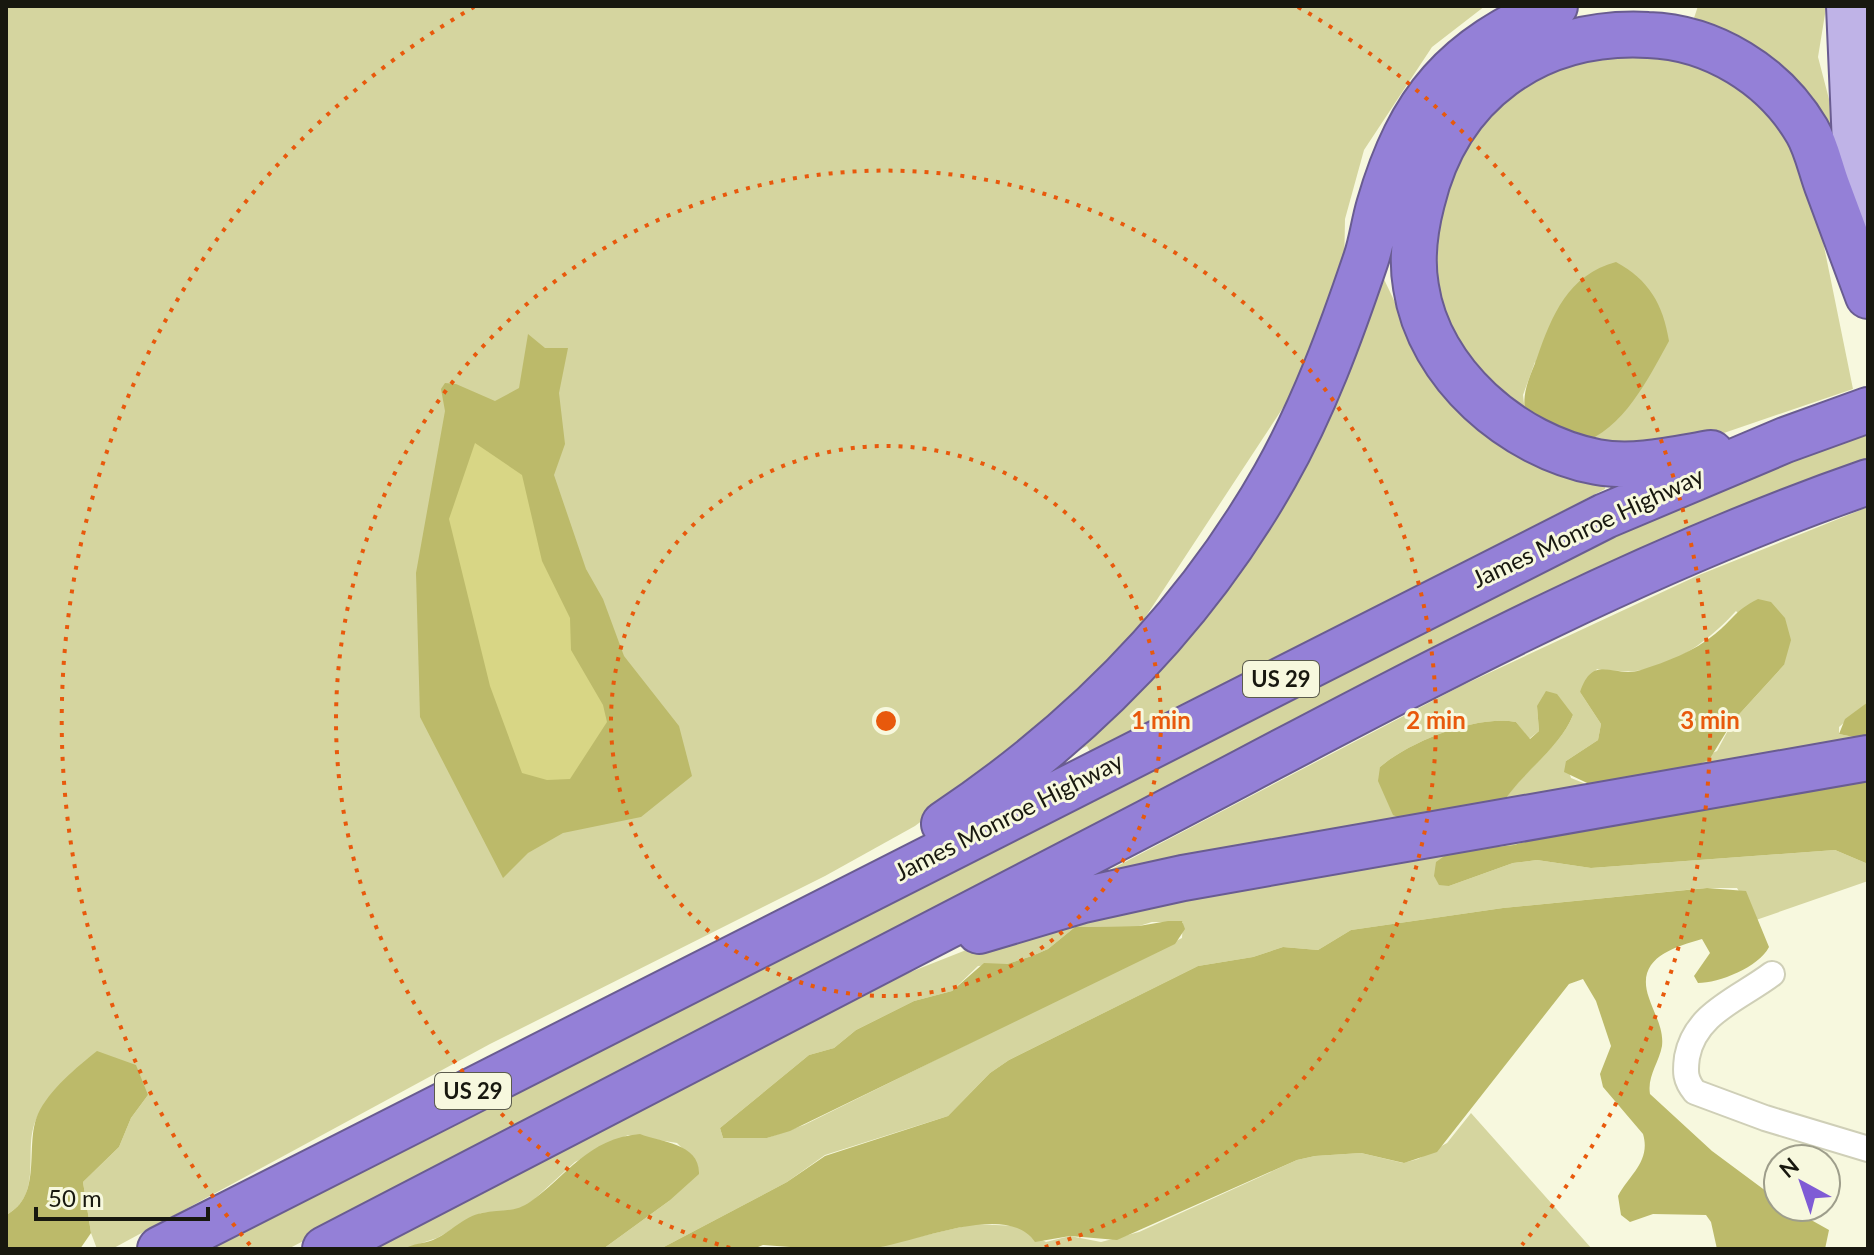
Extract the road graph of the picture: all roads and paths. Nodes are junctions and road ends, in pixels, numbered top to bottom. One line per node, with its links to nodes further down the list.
1 (1555, 6): 9 (highway)
2 (1847, 6): 3 (main road)
3 (1868, 271)
4 (1868, 296): 6 (highway)
5 (1868, 410): 6 (highway, James Monroe Highway / US 29)
6 (1785, 440): 9 (highway, James Monroe Highway / US 29)
7 (1868, 482): 11 (highway, US 29)
8 (1868, 758): 11 (highway)
9 (784, 932): 13 (highway, James Monroe Highway / US 29)
10 (1772, 974): 12 (street)
11 (815, 993): 14 (highway, US 29)
12 (1868, 1149)
13 (160, 1249)
14 (325, 1249)

